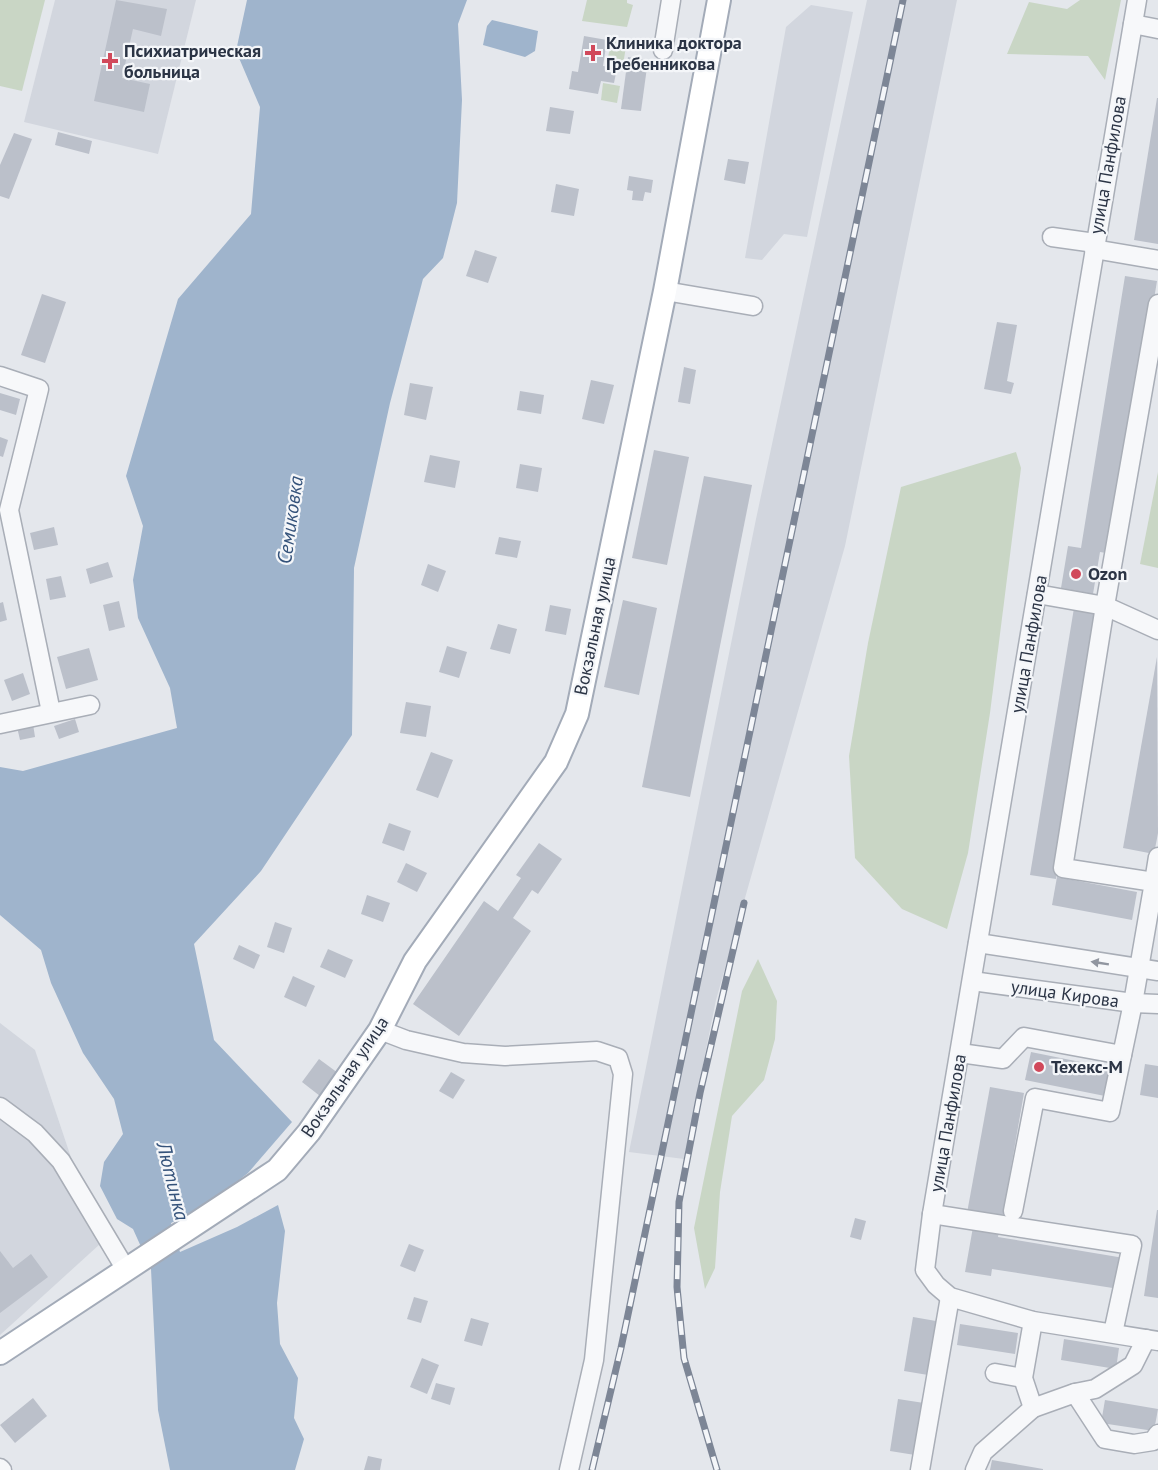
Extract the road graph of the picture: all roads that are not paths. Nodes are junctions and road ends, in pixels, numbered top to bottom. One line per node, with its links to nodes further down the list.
1 (671, 0): 6 (street)
2 (718, 0): 10 (main road, Вокзальная улица)
3 (1137, 0): 4 (street, улица Панфилова)
4 (1133, 24): 5 (street); 8 (street, улица Панфилова)
5 (1158, 28)
6 (663, 50)
7 (1052, 237): 8 (street)
8 (1094, 246): 9 (street); 15 (street, улица Панфилова)
9 (1158, 260)
10 (665, 291): 12 (street); 29 (main road, Вокзальная улица)
11 (1158, 304): 16 (street)
12 (753, 306)
13 (0, 376): 14 (street)
14 (4, 511): 19 (street)
15 (1037, 594): 16 (street); 23 (street, улица Панфилова)
16 (1105, 606): 17 (street); 22 (street)
17 (1158, 630)
18 (90, 705): 19 (street)
19 (51, 712): 20 (street)
20 (0, 724)
21 (1158, 857): 22 (street)
22 (1154, 882): 24 (street)
23 (978, 943): 24 (street, улица Кирова, one-way to 23); 26 (street, улица Панфилова)
24 (1138, 969): 25 (street, улица Кирова); 27 (street)
25 (1158, 971)
26 (972, 981): 27 (street, улица Кирова); 30 (street, улица Панфилова)
27 (1133, 1003): 28 (street, улица Кирова); 31 (street)
28 (1158, 1004)
29 (380, 1030): 35 (main road, Вокзальная улица); 46 (street)
30 (960, 1053): 31 (street); 34 (street, улица Панфилова)
31 (1122, 1055): 33 (street)
32 (0, 1107): 35 (street)
33 (1013, 1211)
34 (932, 1214): 36 (street, улица Панфилова); 38 (street)
35 (125, 1268): 40 (main road, Вокзальная улица)
36 (943, 1291): 37 (street); 47 (street)
37 (1033, 1321): 38 (street); 42 (street)
38 (1113, 1334): 39 (street)
39 (1152, 1340): 43 (street)
40 (0, 1353)
41 (995, 1372): 42 (street)
42 (1023, 1378): 44 (street)
43 (1076, 1393): 44 (street); 45 (street)
44 (1033, 1408): 48 (street)
45 (1158, 1434)
46 (569, 1470)
47 (920, 1470)
48 (975, 1470)

